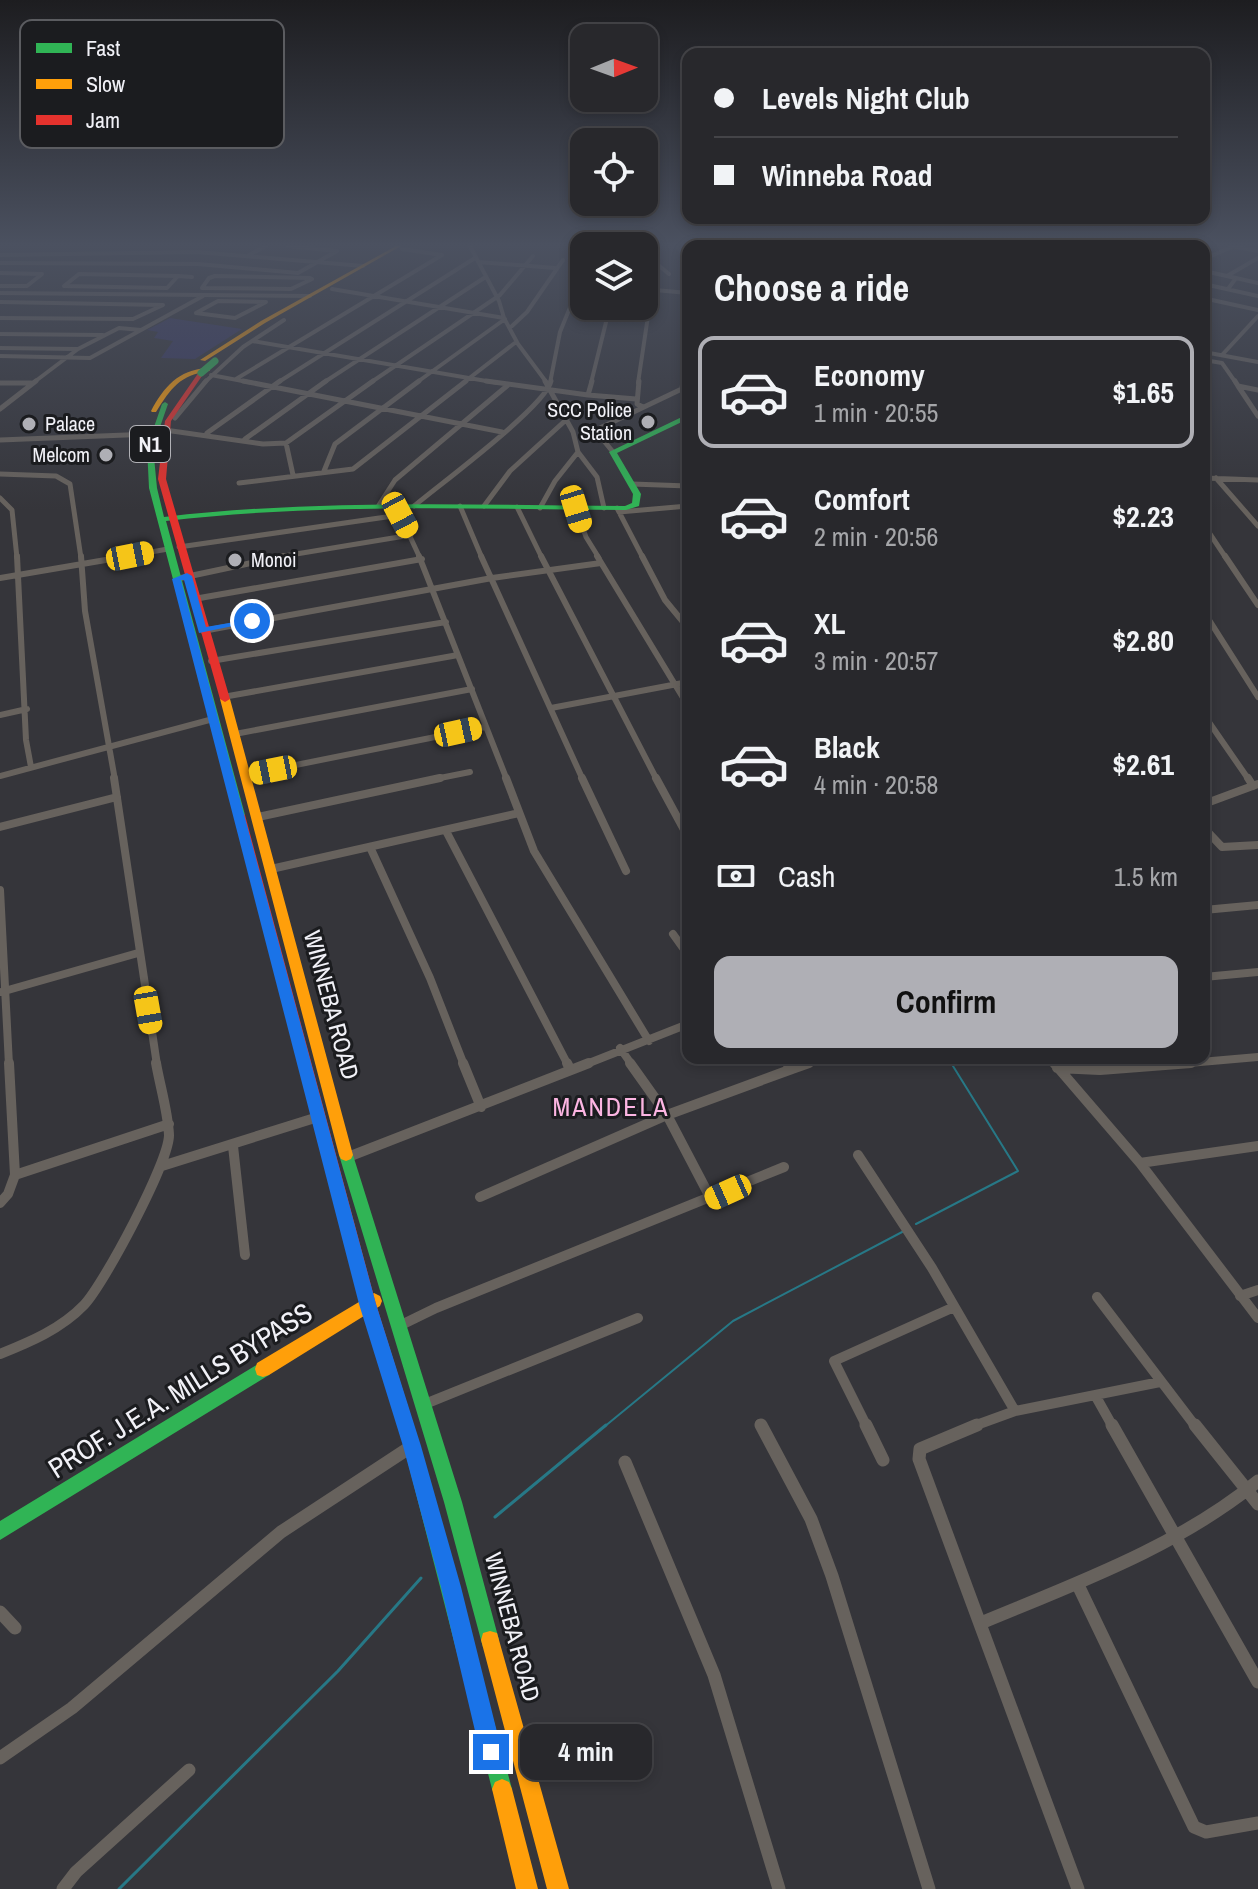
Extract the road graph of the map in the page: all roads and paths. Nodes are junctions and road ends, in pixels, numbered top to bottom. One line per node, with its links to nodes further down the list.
1 (7, 334): 17 (street)
2 (108, 334): 18 (street)
3 (134, 334): 28 (street)
4 (255, 334): 34 (main road, WINNEBA ROAD / N1)
5 (255, 334): 34 (main road, WINNEBA ROAD / N1)
6 (260, 334): 19 (street)
7 (310, 334): 21 (street)
8 (355, 334): 25 (street)
9 (397, 334): 29 (street)
10 (440, 334): 33 (street)
11 (483, 334): 35 (street)
12 (514, 334): 20 (street)
13 (560, 334): 45 (street)
14 (605, 334): 47 (street)
15 (645, 334): 48 (street)
16 (1241, 334): 26 (street)
17 (48, 335): 18 (street)
18 (105, 336): 23 (street)
19 (252, 341): 21 (street); 34 (street)
20 (516, 342): 36 (street); 45 (street)
21 (289, 347): 25 (street); 37 (street)
22 (0, 348): 23 (street)
23 (78, 349): 28 (street)
24 (1210, 353): 26 (street)
25 (324, 354): 29 (street); 42 (street)
26 (1225, 355): 31 (street); 32 (street)
27 (0, 356): 28 (street)
28 (65, 357): 39 (street)
29 (359, 360): 33 (street); 46 (street)
30 (1210, 361): 32 (street)
31 (1258, 362)
32 (1222, 363): 41 (street)
33 (395, 366): 35 (street); 51 (street)
34 (204, 368): 37 (street); 60 (street); 60 (main road, WINNEBA ROAD / N1)
35 (435, 371): 36 (street); 54 (street)
36 (470, 379): 40 (street); 56 (street)
37 (236, 380): 42 (street)
38 (0, 383): 39 (street)
39 (31, 383): 50 (street)
40 (508, 385): 45 (street); 59 (street)
41 (1238, 386): 44 (street); 55 (street)
42 (271, 387): 46 (street); 62 (street)
43 (682, 388): 52 (street)
44 (1258, 390)
45 (549, 391): 47 (street); 57 (street); 61 (street)
46 (307, 394): 51 (street); 63 (street)
47 (588, 395): 48 (street)
48 (636, 399): 52 (street)
49 (0, 400): 50 (street)
50 (10, 400): 53 (street)
51 (345, 402): 54 (street); 65 (street)
52 (643, 407): 67 (street)
53 (0, 409)
54 (381, 409): 56 (street); 68 (street)
55 (1258, 416)
56 (421, 417): 59 (street); 68 (street)
57 (567, 419): 66 (street); 80 (street)
58 (682, 419): 67 (main road)
59 (461, 425): 61 (street); 78 (street)
60 (162, 429): 62 (street); 64 (street); 87 (main road, WINNEBA ROAD / N1)
61 (502, 432): 84 (street)
62 (207, 433): 63 (street)
63 (245, 439): 65 (street)
64 (0, 440)
65 (286, 443): 70 (street)
66 (578, 452): 83 (street); 86 (street)
67 (613, 452): 75 (main road)
68 (324, 471): 70 (street)
69 (0, 474): 94 (street)
70 (293, 475): 74 (street)
71 (1210, 478): 72 (street)
72 (1216, 478): 73 (street); 88 (street)
73 (1258, 480)
74 (239, 483)
75 (632, 484): 76 (street); 86 (main road)
76 (682, 486)
77 (0, 498): 96 (street)
78 (379, 505): 84 (main road); 87 (main road)
79 (460, 506): 80 (main road); 84 (main road); 99 (street)
80 (484, 506): 82 (main road)
81 (682, 506): 86 (street)
82 (517, 507): 83 (main road); 95 (street)
83 (540, 508): 85 (main road)
84 (405, 509): 90 (street); 91 (street)
85 (576, 509): 86 (main road); 93 (street)
86 (613, 509): 103 (street)
87 (168, 520): 91 (main road, WINNEBA ROAD / N1)
88 (1258, 526)
89 (1210, 534): 102 (street)
90 (411, 535): 92 (street); 97 (street)
91 (173, 548): 94 (street); 97 (main road, WINNEBA ROAD / N1)
92 (422, 559): 100 (street); 101 (street)
93 (601, 563): 95 (street); 110 (street)
94 (82, 564): 96 (street); 123 (street)
95 (547, 570): 99 (street); 115 (street)
96 (19, 574): 98 (street); 117 (street)
97 (182, 577): 101 (main road, WINNEBA ROAD / N1); 119 (main road, WINNEBA ROAD / N1)
98 (0, 578)
99 (492, 578): 100 (street); 116 (street)
100 (434, 589): 105 (street); 106 (street)
101 (193, 599): 106 (main road, WINNEBA ROAD / N1)
102 (1258, 605)
103 (682, 621)
104 (1210, 621): 114 (street)
105 (446, 622): 107 (street); 108 (street)
106 (202, 631): 108 (main road, WINNEBA ROAD / N1)
107 (458, 655): 111 (street); 113 (street)
108 (211, 661): 113 (main road, WINNEBA ROAD / N1)
109 (682, 684): 110 (street)
110 (676, 685): 112 (street); 115 (street)
111 (472, 689): 121 (street); 122 (street)
112 (682, 696)
113 (222, 697): 122 (main road, WINNEBA ROAD / N1)
114 (1258, 697)
115 (612, 698): 116 (street); 133 (street)
116 (551, 708): 140 (street)
117 (27, 709): 118 (street); 124 (street)
118 (0, 715)
119 (213, 719): 123 (street); 163 (main road, WINNEBA ROAD / N1)
120 (1210, 723): 128 (street)
121 (485, 727): 126 (street); 131 (street)
122 (235, 734): 126 (main road, WINNEBA ROAD / N1)
123 (110, 747): 124 (street); 129 (street)
124 (31, 767): 127 (street)
125 (470, 772): 132 (street)
126 (246, 775): 132 (main road, WINNEBA ROAD / N1)
127 (0, 776)
128 (1255, 785): 130 (street)
129 (117, 797): 134 (street); 146 (street)
130 (1210, 802)
131 (519, 813): 135 (street); 151 (street)
132 (258, 817): 139 (main road, WINNEBA ROAD / N1)
133 (682, 826)
134 (0, 827)
135 (446, 831): 138 (street); 160 (street)
136 (1210, 834): 137 (street)
137 (1258, 845)
138 (370, 847): 139 (street); 164 (street)
139 (271, 869): 162 (main road, WINNEBA ROAD / N1)
140 (626, 871)
141 (0, 890): 149 (street)
142 (1258, 905): 143 (street)
143 (1210, 909)
144 (673, 934): 145 (street)
145 (682, 947)
146 (138, 953): 149 (street); 167 (street)
147 (1258, 972): 148 (street)
148 (1210, 976)
149 (2, 992): 175 (street)
150 (682, 1027): 151 (street)
151 (649, 1041): 152 (street)
152 (620, 1048): 160 (street); 165 (street)
153 (1258, 1057): 154 (street)
154 (1210, 1061)
155 (788, 1064): 161 (street)
156 (805, 1064): 161 (street)
157 (1054, 1064): 159 (street)
158 (1173, 1064): 159 (street)
159 (1057, 1068): 172 (street)
160 (570, 1069): 164 (street)
161 (792, 1069): 165 (street)
162 (329, 1090): 163 (main road); 171 (main road, WINNEBA ROAD / N1)
163 (312, 1097): 166 (main road, WINNEBA ROAD / N1)
164 (481, 1107): 171 (street)
165 (667, 1115): 176 (street); 177 (street)
166 (318, 1117): 168 (street); 184 (main road, WINNEBA ROAD / N1)
167 (169, 1124): 173 (street); 175 (street)
168 (233, 1146): 173 (street); 179 (street)
169 (1258, 1146): 172 (street)
170 (858, 1155): 185 (street)
171 (347, 1157): 181 (main road, WINNEBA ROAD / N1)
172 (1140, 1163): 182 (street)
173 (162, 1166): 189 (street)
174 (784, 1167): 177 (street)
175 (15, 1175): 178 (street)
176 (480, 1197)
177 (711, 1199): 188 (street)
178 (0, 1203)
179 (245, 1255)
180 (1258, 1290): 182 (street)
181 (387, 1295): 184 (main road, PROF. J.E.A. MILLS BYPASS); 188 (main road, WINNEBA ROAD / N1)
182 (1240, 1296): 187 (street)
183 (1097, 1297): 190 (street)
184 (368, 1304): 195 (main road, WINNEBA ROAD / N1); 201 (main road, PROF. J.E.A. MILLS BYPASS)
185 (954, 1307): 193 (street); 196 (street)
186 (638, 1318): 192 (street)
187 (1258, 1318)
188 (397, 1327): 192 (main road, WINNEBA ROAD / N1)
189 (0, 1354)
190 (1160, 1382): 191 (street); 199 (street)
191 (1095, 1395): 193 (street); 202 (street)
192 (424, 1405): 203 (main road, WINNEBA ROAD / N1)
193 (1015, 1411): 207 (street)
194 (760, 1424): 218 (street)
195 (412, 1446): 205 (main road, WINNEBA ROAD / N1); 210 (street)
196 (883, 1460)
197 (625, 1462): 217 (street)
198 (1258, 1481): 199 (street)
199 (1246, 1490): 200 (street); 202 (street)
200 (1258, 1504)
201 (0, 1531)
202 (1177, 1536): 204 (street); 209 (street)
203 (474, 1578): 205 (main road); 216 (main road, WINNEBA ROAD / N1)
204 (1077, 1583): 207 (street); 212 (street)
205 (451, 1587): 213 (main road, WINNEBA ROAD / N1)
206 (0, 1612): 208 (street)
207 (981, 1623): 219 (street)
208 (15, 1628)
209 (1258, 1682)
210 (0, 1758)
211 (189, 1770): 214 (street)
212 (1258, 1823)
213 (526, 1884): 215 (street)
214 (63, 1889)
215 (506, 1889)
216 (558, 1889)
217 (779, 1889)
218 (929, 1889)
219 (1078, 1889)

